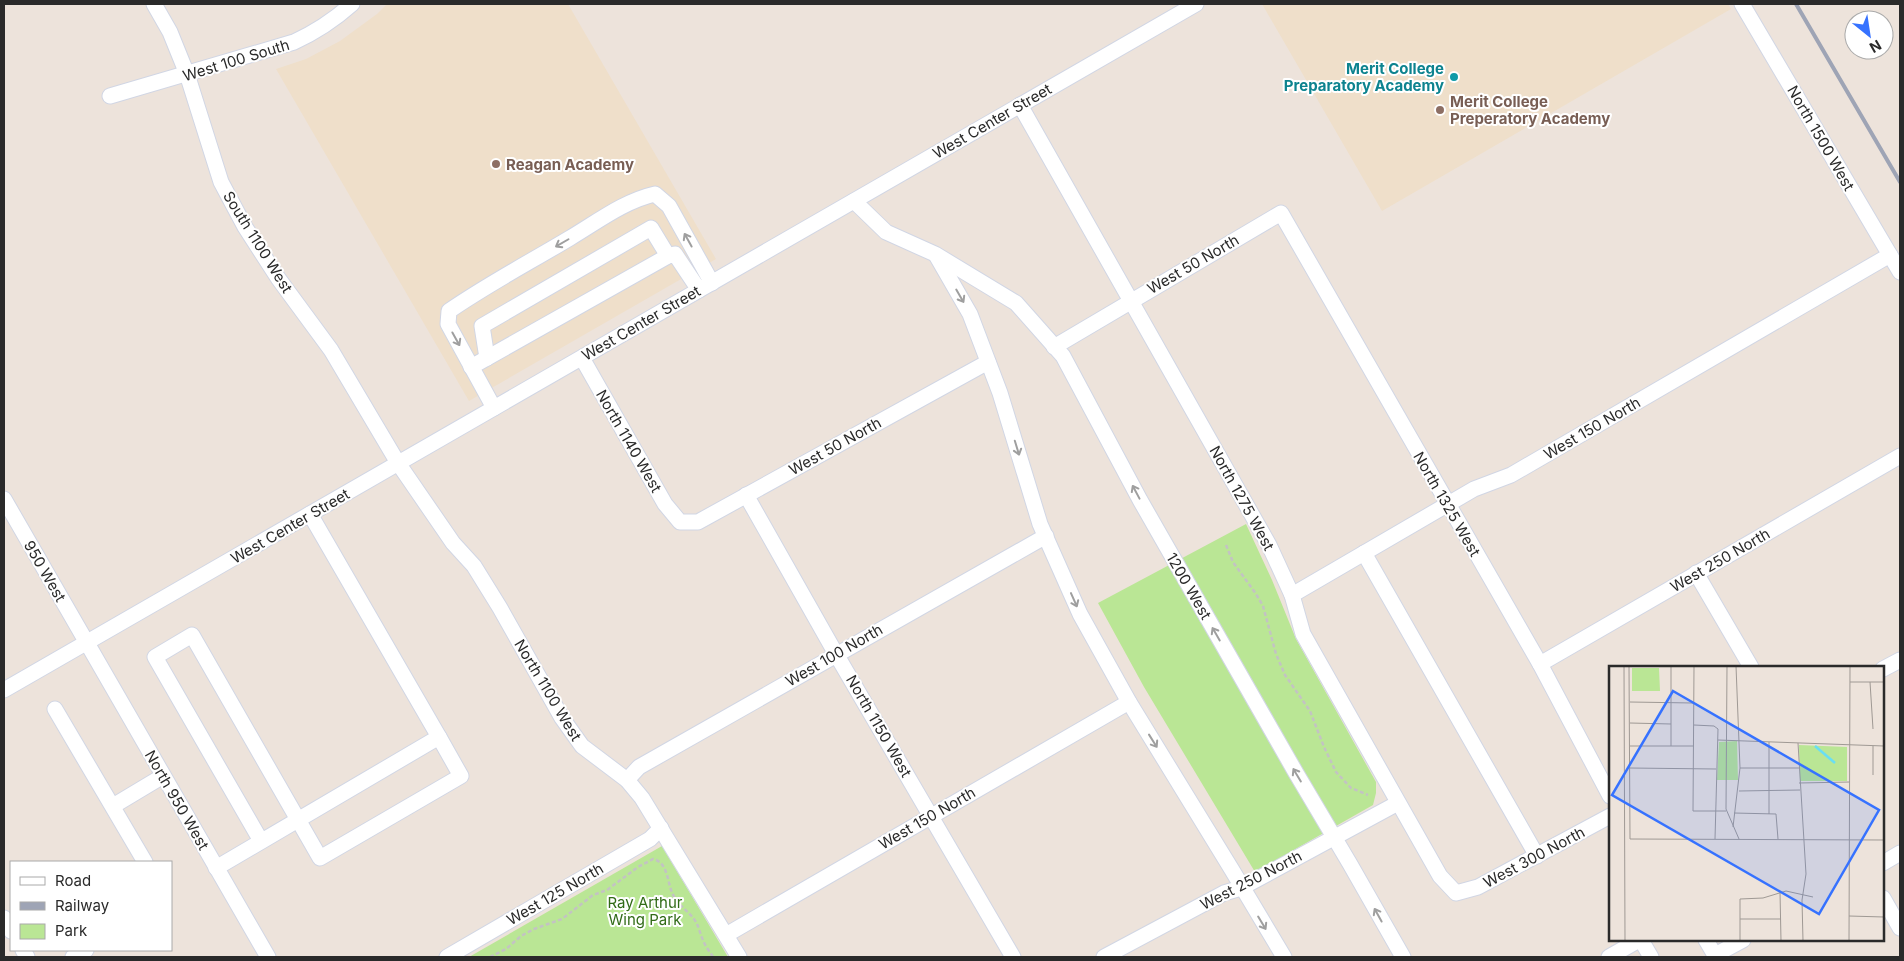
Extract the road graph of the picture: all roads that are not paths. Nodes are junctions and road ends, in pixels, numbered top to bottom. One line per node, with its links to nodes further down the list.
1 (154, 4): 5 (street, South 1100 West)
2 (352, 4): 5 (street, West 100 South)
3 (1196, 4): 7 (street, West Center Street)
4 (1742, 4): 11 (street, North 1500 West)
5 (187, 74): 6 (street, West 100 South); 23 (street, South 1100 West)
6 (110, 96)
7 (1020, 105): 8 (street, West Center Street); 15 (street, North 1275 West)
8 (854, 201): 10 (street, 1200 West); 14 (street, West Center Street)
9 (1281, 213): 15 (street, West 50 North); 26 (street, North 1325 West)
10 (935, 254): 16 (street, 1200 West); 19 (street, one-way to 19)
11 (1890, 255): 13 (street, North 1500 West); 26 (street, West 150 North)
12 (668, 256): 14 (street); 17 (street); 17 (street)
13 (1900, 272)
14 (705, 287): 18 (street, West Center Street); 20 (street, one-way to 20)
15 (1131, 300): 16 (street, West 50 North); 32 (street, North 1275 West)
16 (1054, 347): 52 (street, 1200 West, one-way to 16)
17 (487, 358): 20 (street)
18 (582, 358): 21 (street, West Center Street); 28 (street, North 1140 West)
19 (988, 362): 24 (street, West 50 North); 29 (street, one-way to 29)
20 (472, 367): 21 (street)
21 (494, 408): 23 (street, West Center Street)
22 (1900, 456): 31 (street, West 250 North)
23 (398, 463): 27 (street, West Center Street); 44 (street, North 1100 West)
24 (746, 495): 28 (street, West 50 North); 34 (street, North 1150 West)
25 (4, 499): 33 (street, 950 West)
26 (1447, 504): 30 (street, West 150 North); 36 (street, North 1325 West)
27 (310, 514): 33 (street, West Center Street); 42 (street)
28 (680, 522)
29 (1046, 536): 34 (street, West 100 North); 40 (street, one-way to 40)
30 (1364, 553): 32 (street, West 150 North); 55 (street)
31 (1696, 573): 36 (street, West 250 North); 37 (street)
32 (1292, 595): 46 (street, North 1275 West)
33 (87, 644): 39 (street, West Center Street); 43 (street, North 950 West)
34 (836, 654): 44 (street, West 100 North); 48 (street, North 1150 West)
35 (1900, 660): 38 (street)
36 (1540, 664): 45 (street, North 1325 West)
37 (1751, 666)
38 (1884, 668)
39 (4, 690)
40 (1128, 702): 48 (street, West 150 North); 59 (street, one-way to 59)
41 (55, 709): 47 (street)
42 (439, 737): 50 (street); 50 (street)
43 (163, 776): 47 (street); 58 (street, North 950 West)
44 (627, 780): 51 (street, North 1100 West)
45 (1609, 794)
46 (1398, 803): 52 (street, West 250 North); 60 (street, North 1275 West)
47 (113, 806): 56 (street)
48 (931, 816): 65 (street, West 150 North); 76 (street, North 1150 West)
49 (1609, 817): 55 (street, West 300 North)
50 (298, 819): 53 (street); 53 (street)
51 (661, 828): 65 (street, North 1100 West); 74 (street, West 125 North)
52 (1334, 837): 59 (street, West 250 North); 79 (street, 1200 West, one-way to 52)
53 (261, 841): 58 (street)
54 (1900, 853): 57 (street)
55 (1537, 856): 60 (street, West 300 North)
56 (143, 861)
57 (1884, 862)
58 (216, 868): 73 (street, North 950 West)
59 (1241, 888): 77 (street, West 250 North); 78 (street, one-way to 78)
60 (1456, 893)
61 (1884, 900): 63 (street)
62 (4, 918): 64 (street)
63 (1900, 928)
64 (10, 929)
65 (726, 935): 75 (street, North 1100 West)
66 (1638, 941): 80 (street)
67 (1641, 941): 81 (street)
68 (1707, 941): 71 (street)
69 (1742, 941): 71 (street)
70 (84, 951): 72 (street)
71 (1716, 956)
72 (73, 957)
73 (268, 957)
74 (447, 957)
75 (739, 957)
76 (1013, 957)
77 (1104, 957)
78 (1284, 957)
79 (1403, 957)
80 (1609, 957)
81 (1651, 957)

